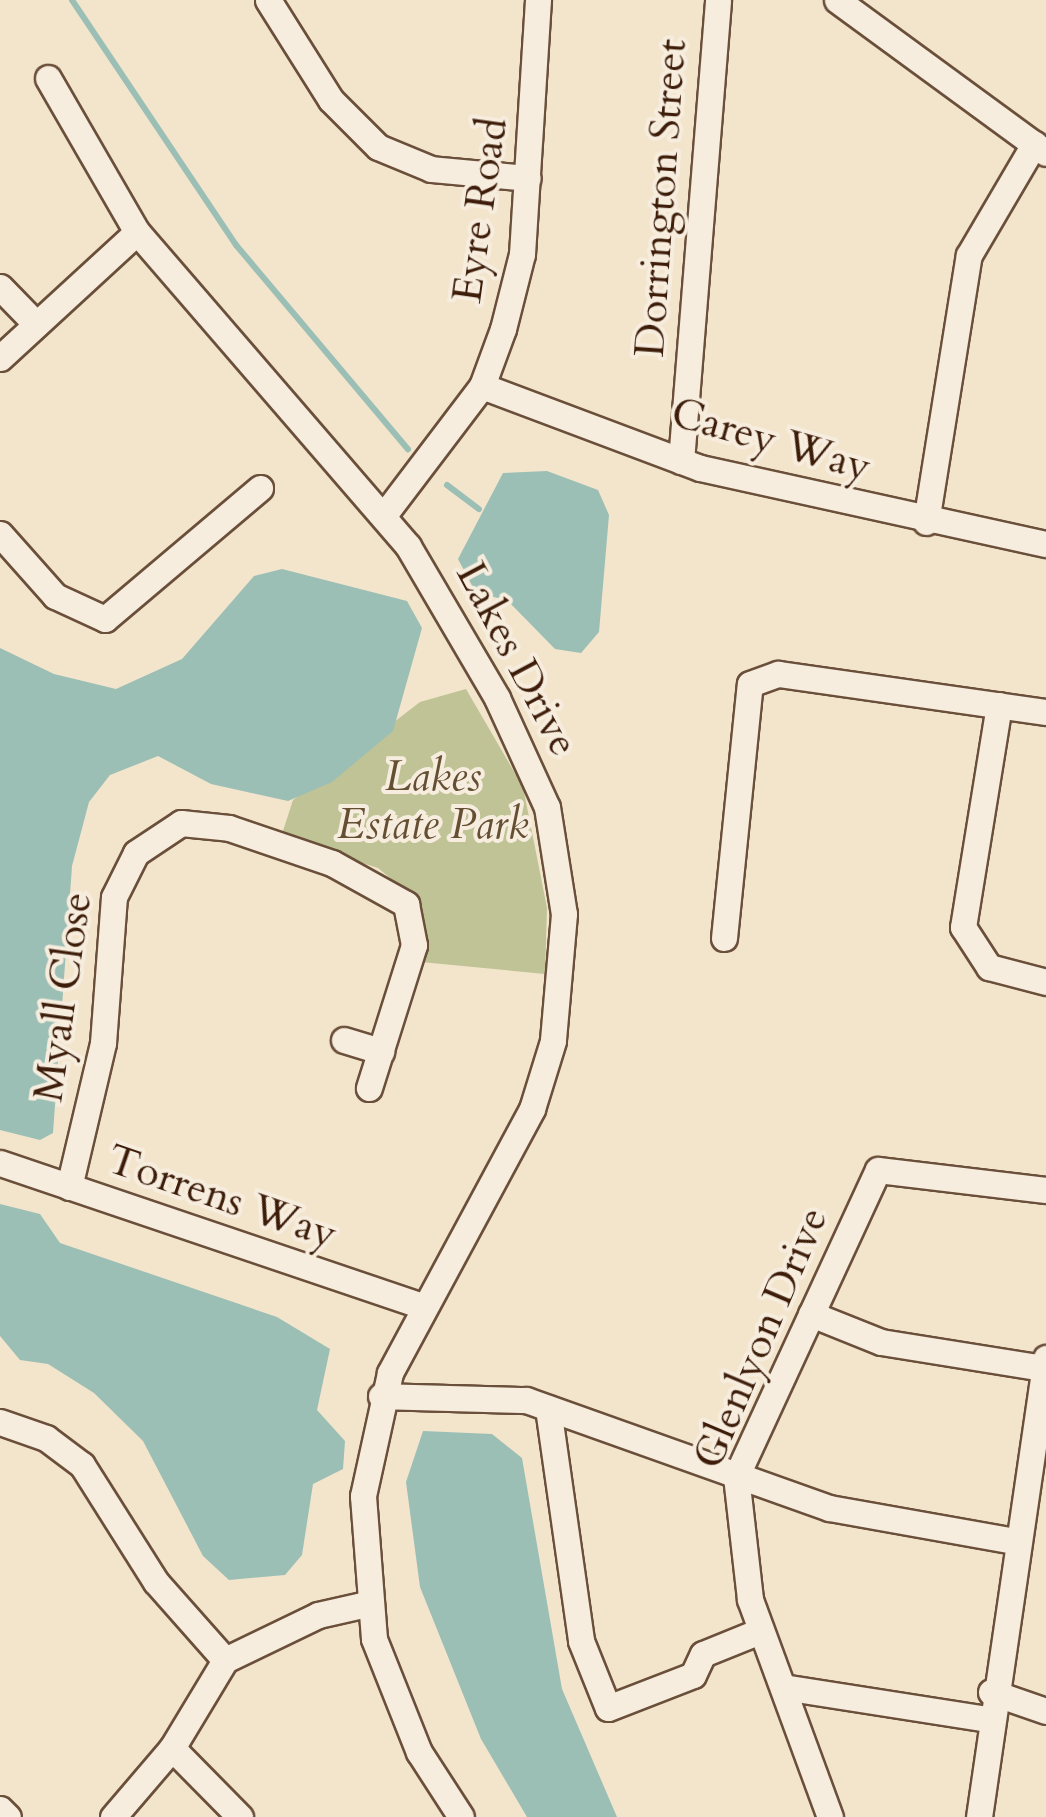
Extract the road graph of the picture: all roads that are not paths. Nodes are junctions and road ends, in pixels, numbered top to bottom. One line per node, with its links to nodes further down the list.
1 (268, 0): 7 (street)
2 (538, 0): 7 (street, Eyre Road)
3 (718, 0): 13 (street, Dorrington Street)
4 (837, 0): 6 (street)
5 (48, 78): 8 (street, Lakes Drive)
6 (1040, 148): 16 (street)
7 (528, 178): 12 (street, Eyre Road)
8 (137, 232): 10 (street); 15 (street, Lakes Drive)
9 (0, 287): 10 (street)
10 (36, 324): 11 (street)
11 (0, 358)
12 (482, 386): 13 (street, Carey Way); 15 (street, Eyre Road)
13 (681, 461): 16 (street, Carey Way)
14 (260, 488): 17 (street)
15 (384, 514): 29 (street, Lakes Drive)
16 (926, 522): 18 (street, Carey Way)
17 (0, 534)
18 (1046, 544)
19 (998, 705): 20 (street); 21 (street); 22 (street)
20 (1046, 712)
21 (724, 938)
22 (1046, 982)
23 (344, 1040): 24 (street)
24 (381, 1051): 25 (street, Myall Close); 27 (street, Myall Close)
25 (369, 1088)
26 (0, 1163): 27 (street, Torrens Way)
27 (69, 1187): 29 (street, Torrens Way)
28 (1046, 1190): 30 (street, Glenlyon Drive)
29 (418, 1305): 32 (street, Lakes Drive)
30 (812, 1314): 31 (street); 35 (street, Glenlyon Drive)
31 (1045, 1363): 36 (street)
32 (381, 1396): 33 (street); 37 (street, Lakes Drive)
33 (548, 1408): 35 (street); 38 (street)
34 (0, 1422): 39 (street)
35 (736, 1476): 36 (street); 38 (street, Glenlyon Drive)
36 (1014, 1541): 41 (street)
37 (367, 1604): 39 (street); 49 (street, Lakes Drive)
38 (760, 1631): 40 (street, Glenlyon Drive)
39 (225, 1660): 44 (street)
40 (783, 1687): 43 (street); 50 (street, Glenlyon Drive)
41 (991, 1692): 42 (street); 43 (street)
42 (1046, 1711)
43 (988, 1719): 51 (street)
44 (172, 1748): 47 (street); 48 (street)
45 (0, 1809): 46 (street)
46 (8, 1817)
47 (113, 1817)
48 (240, 1817)
49 (461, 1817)
50 (830, 1817)
51 (979, 1817)

